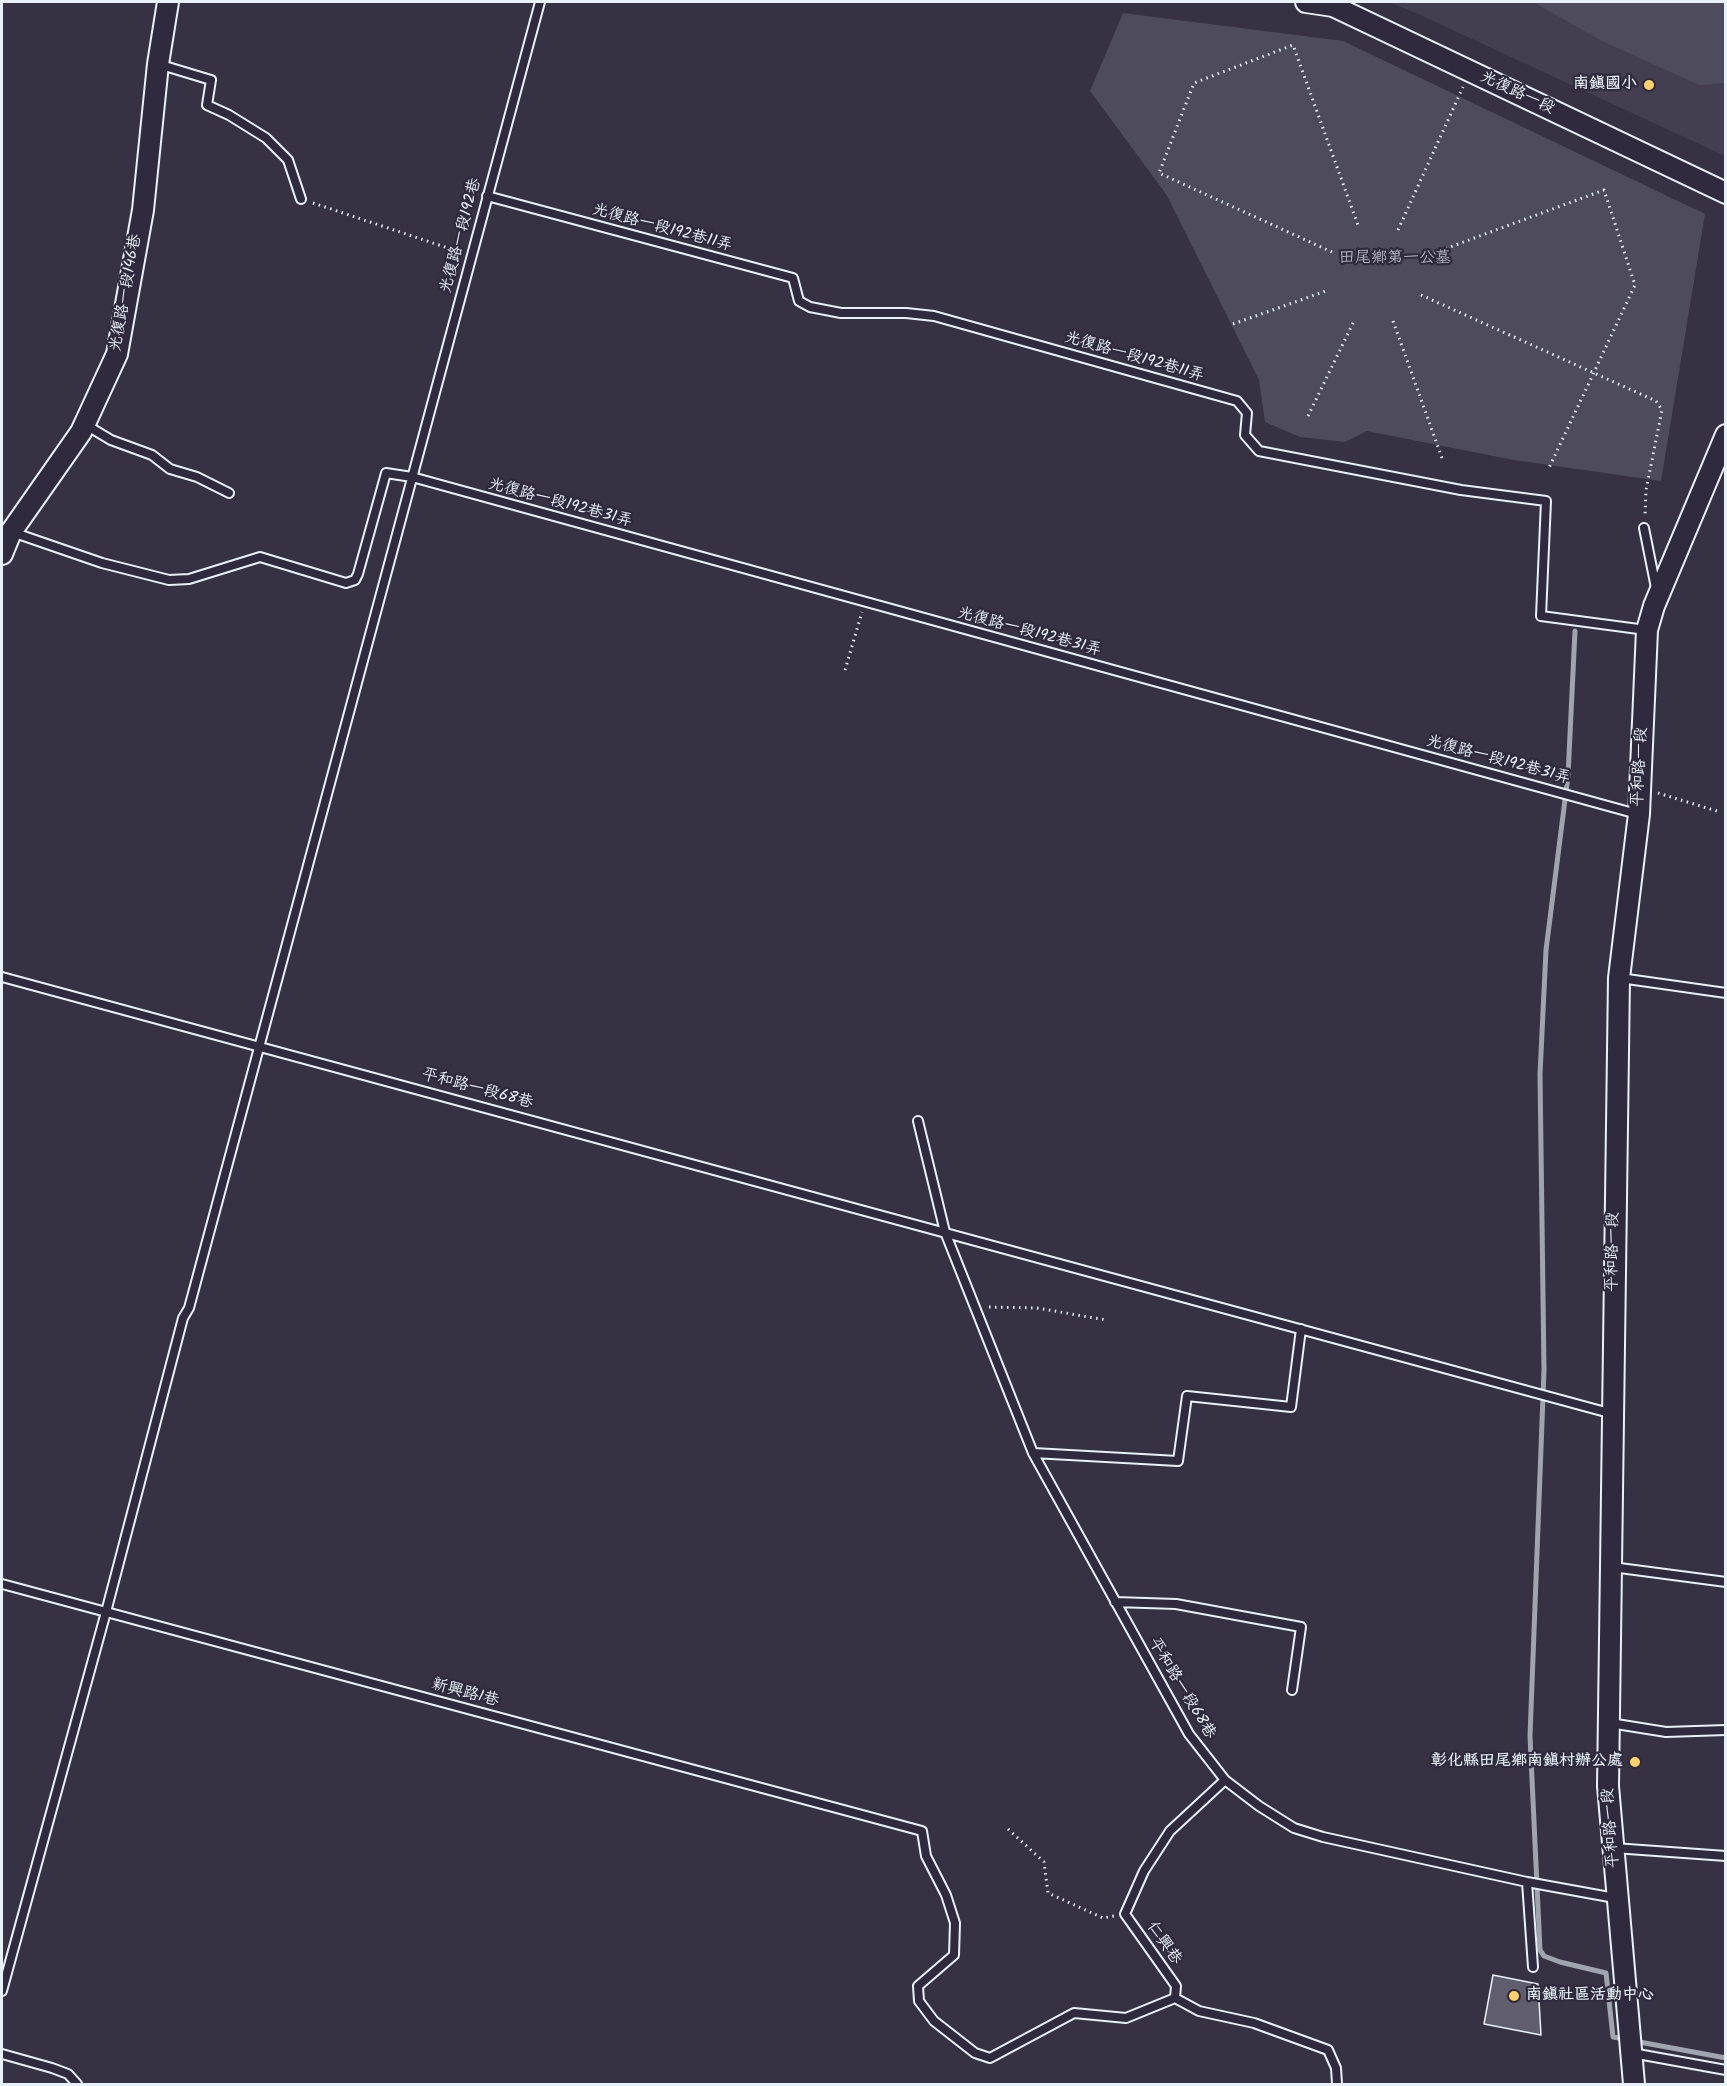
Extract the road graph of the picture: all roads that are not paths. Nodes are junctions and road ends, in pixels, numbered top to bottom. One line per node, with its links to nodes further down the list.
1 (168, 2): 4 (street, 光復路一段146巷)
2 (540, 2): 6 (lane, 光復路一段192巷)
3 (1306, 2): 5 (street, 光復路一段)
4 (158, 64): 7 (lane); 8 (street, 光復路一段146巷)
5 (1725, 193)
6 (487, 196): 10 (lane, 光復路一段192巷); 16 (lane, 光復路一段192巷11弄)
7 (301, 199)
8 (85, 425): 11 (lane); 13 (street, 光復路一段146巷)
9 (1725, 435): 15 (street, 平和路一段)
10 (412, 477): 13 (lane, 光復路一段192巷31弄); 17 (lane, 光復路一段192巷31弄); 21 (lane, 光復路一段192巷)
11 (229, 493)
12 (1644, 528): 15 (lane)
13 (10, 532): 14 (street, 光復路一段146巷)
14 (2, 554)
15 (1658, 596): 16 (street, 平和路一段)
16 (1647, 630): 17 (street, 平和路一段)
17 (1639, 814): 19 (street, 平和路一段)
18 (2, 977): 21 (lane, 平和路一段68巷)
19 (1619, 978): 20 (lane); 25 (street, 平和路一段)
20 (1725, 993)
21 (261, 1045): 23 (lane, 平和路一段68巷); 31 (lane, 光復路一段192巷)
22 (918, 1121): 23 (lane)
23 (945, 1232): 24 (lane, 平和路一段68巷); 26 (lane, 平和路一段68巷)
24 (1301, 1329): 25 (lane, 平和路一段68巷); 26 (lane)
25 (1614, 1414): 27 (street, 平和路一段)
26 (1033, 1453): 30 (lane, 平和路一段68巷)
27 (1612, 1567): 28 (lane); 33 (street, 平和路一段)
28 (1725, 1582)
29 (2, 1584): 31 (lane, 新興路1巷)
30 (1114, 1602): 32 (lane); 35 (lane, 平和路一段68巷)
31 (106, 1612): 41 (lane, 光復路一段192巷); 42 (lane, 新興路1巷)
32 (1292, 1690)
33 (1609, 1722): 34 (lane); 36 (street, 平和路一段)
34 (1725, 1730)
35 (1225, 1780): 38 (lane, 平和路一段68巷); 42 (lane, 仁興巷)
36 (1613, 1848): 37 (lane); 39 (street, 平和路一段)
37 (1725, 1856)
38 (1527, 1882): 39 (lane, 平和路一段68巷); 40 (lane)
39 (1617, 1899): 43 (street, 平和路一段)
40 (1533, 1966)
41 (2, 1991)
42 (1175, 1998): 47 (lane)
43 (1630, 2053): 45 (lane); 48 (street, 平和路一段)
44 (2, 2054): 46 (lane)
45 (1725, 2070)
46 (77, 2085)
47 (1337, 2085)
48 (1634, 2085)

